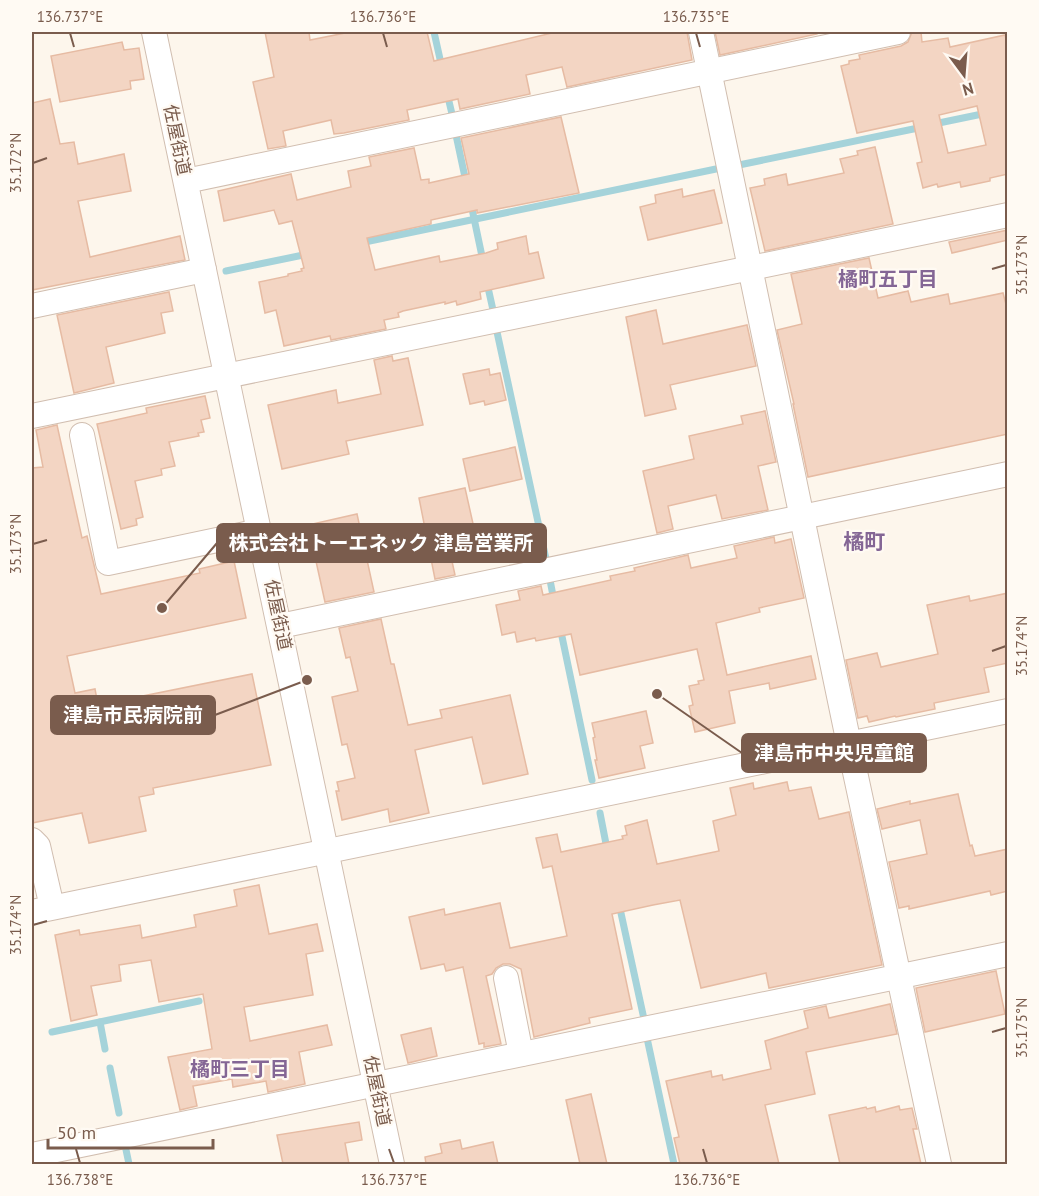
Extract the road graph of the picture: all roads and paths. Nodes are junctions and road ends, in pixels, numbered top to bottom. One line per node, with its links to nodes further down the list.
1 (154, 32): 5 (street, 佐屋街道)
2 (701, 32): 4 (street)
3 (898, 32): 4 (street)
4 (709, 71): 5 (street); 7 (street)
5 (186, 181): 8 (street, 佐屋街道)
6 (1008, 215): 7 (street)
7 (751, 268): 10 (street); 14 (street)
8 (204, 270): 9 (street); 10 (street, 佐屋街道)
9 (32, 306)
10 (226, 374): 11 (street); 15 (street, 佐屋街道)
11 (32, 416)
12 (82, 435): 15 (street)
13 (1008, 474): 14 (street)
14 (802, 516): 16 (street); 18 (street)
15 (260, 531): 16 (street, 佐屋街道)
16 (280, 626): 20 (street, 佐屋街道)
17 (1008, 711): 18 (street)
18 (849, 744): 20 (street); 23 (street)
19 (32, 840): 21 (street)
20 (327, 851): 21 (street); 26 (street, 佐屋街道)
21 (42, 910)
22 (1008, 954): 23 (street)
23 (898, 976): 25 (street); 29 (street)
24 (506, 978): 25 (street)
25 (521, 1054): 26 (street)
26 (375, 1084): 27 (street); 28 (street, 佐屋街道)
27 (32, 1155)
28 (392, 1164)
29 (939, 1164)

